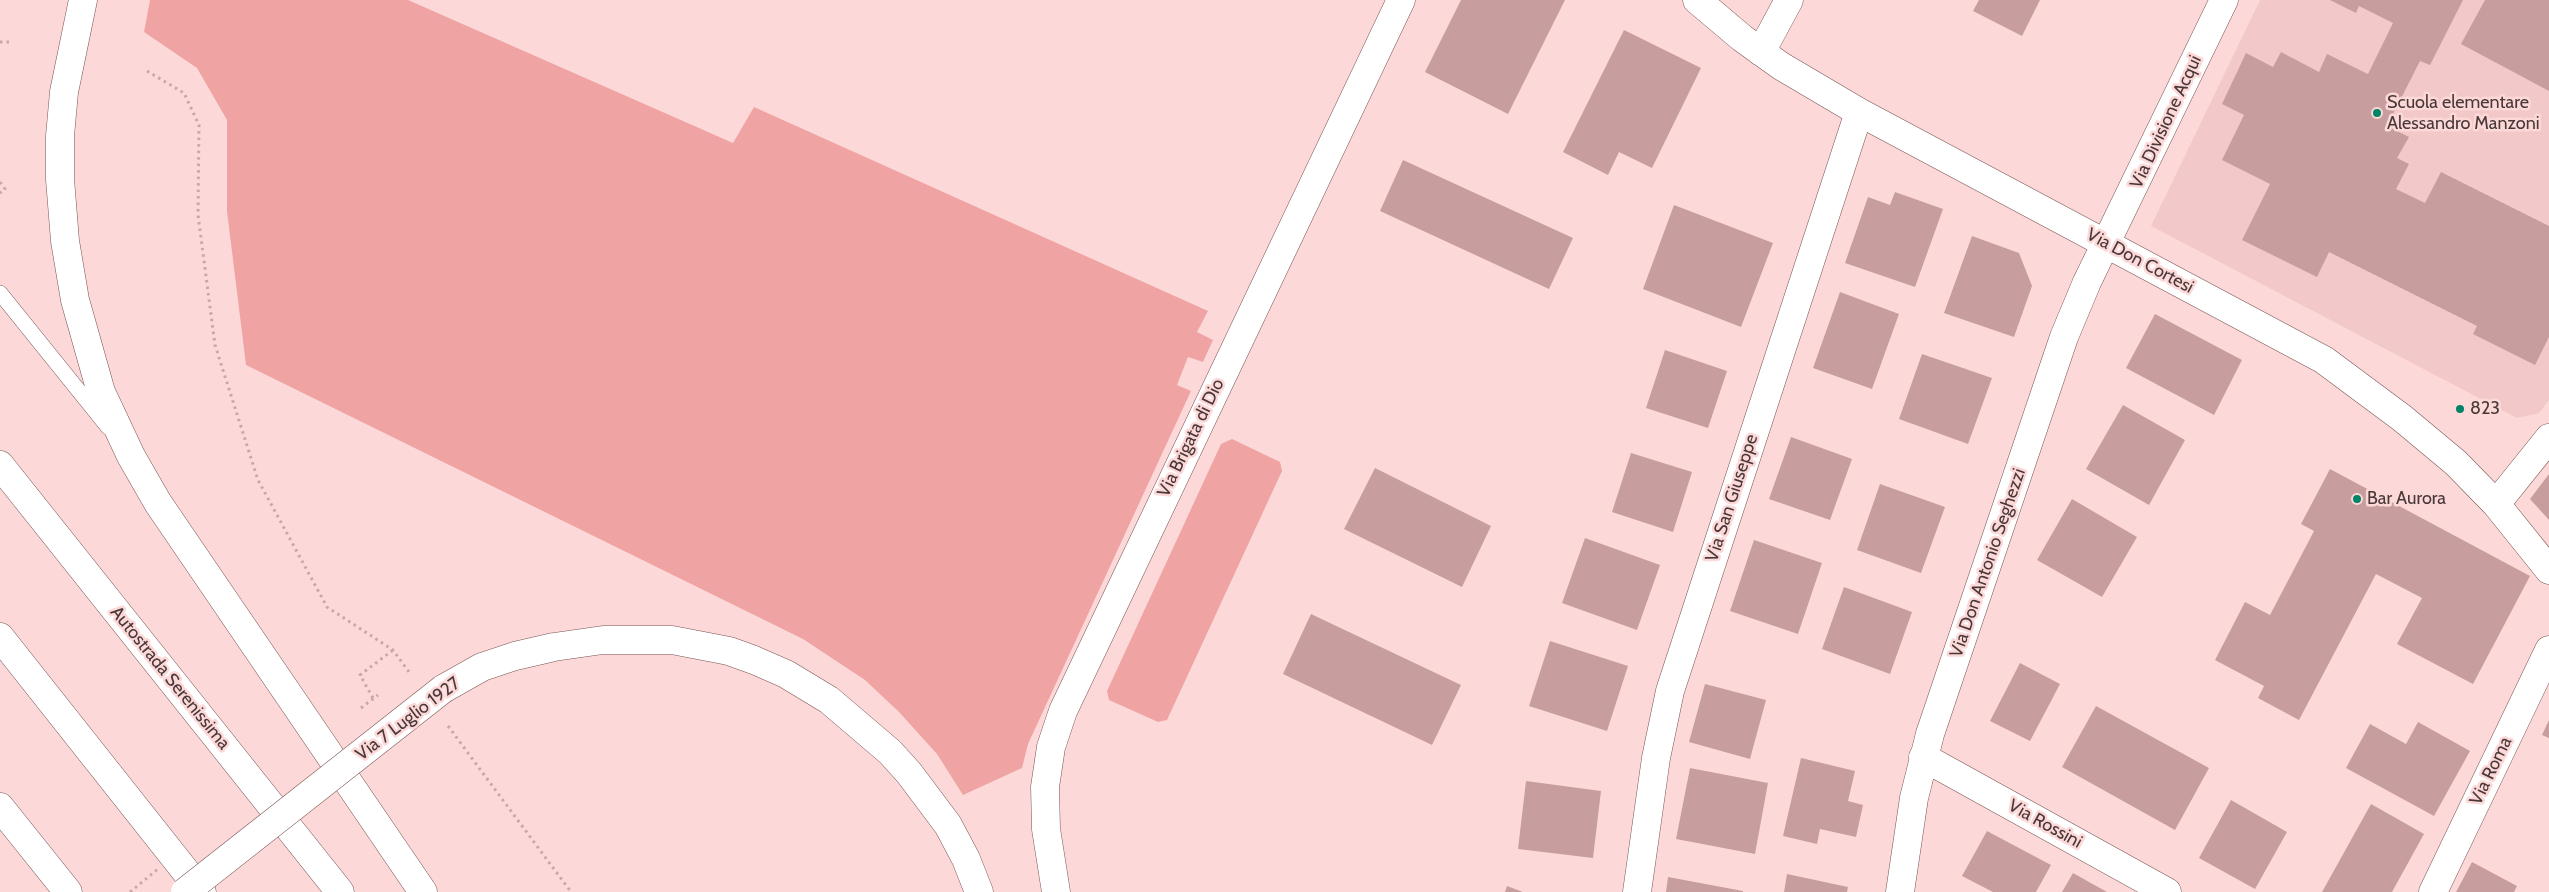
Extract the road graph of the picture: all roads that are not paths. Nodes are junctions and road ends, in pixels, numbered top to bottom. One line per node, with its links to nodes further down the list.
1 (83, 0): 11 (main road)
2 (1401, 0): 25 (main road, Via Brigata di Dio)
3 (1697, 0): 6 (main road, Via Don Cortesi)
4 (1789, 0): 6 (main road)
5 (2224, 0): 8 (main road, Via Divisione Acqui)
6 (1761, 52): 7 (main road, Via Don Cortesi)
7 (1859, 112): 8 (main road, Via Don Cortesi); 26 (main road, Via San Giuseppe)
8 (2107, 244): 13 (main road, Via Don Cortesi); 17 (main road, Via Don Antonio Seghezzi)
9 (0, 293): 11 (lane)
10 (2549, 438): 13 (main road)
11 (130, 456): 23 (main road)
12 (0, 465): 22 (main road, Autostrada Serenissima)
13 (2496, 504): 14 (main road, Via Don Cortesi)
14 (2549, 570)
15 (0, 638): 21 (main road)
16 (2549, 650): 29 (main road, Via Roma)
17 (1923, 757): 27 (main road, Via Don Antonio Seghezzi); 28 (main road, Via Rossini)
18 (0, 806): 19 (main road)
19 (68, 892)
20 (185, 892): 24 (main road, Via 7 Luglio 1927, bridge)
21 (202, 892)
22 (340, 892)
23 (422, 892)
24 (979, 892)
25 (1056, 892)
26 (1637, 892)
27 (1900, 892)
28 (2167, 892)
29 (2433, 892)

